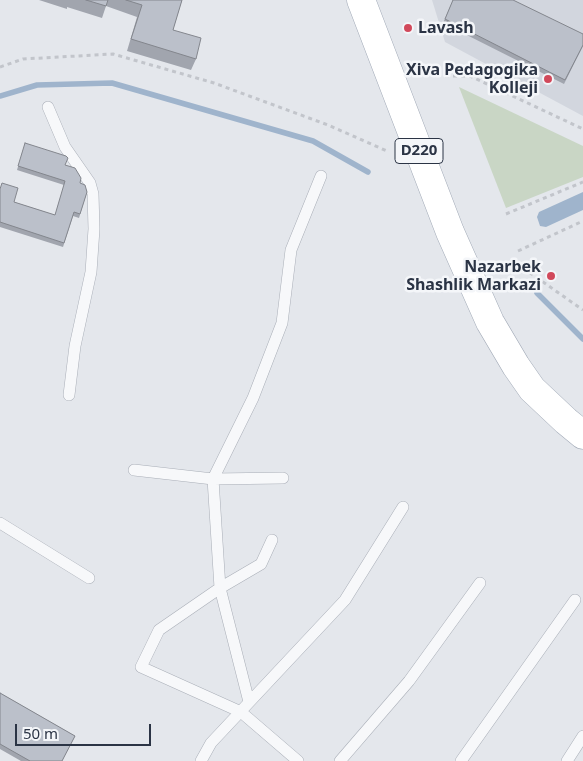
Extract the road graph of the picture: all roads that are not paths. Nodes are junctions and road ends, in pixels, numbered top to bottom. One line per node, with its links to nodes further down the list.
1 (360, 0): 5 (main road, D220)
2 (48, 107): 4 (lane)
3 (320, 176): 8 (lane)
4 (69, 395)
5 (583, 435)
6 (134, 470): 8 (lane)
7 (283, 478): 8 (lane)
8 (212, 479): 14 (lane)
9 (403, 507): 16 (lane)
10 (0, 523): 12 (lane)
11 (272, 540): 14 (lane)
12 (89, 578)
13 (480, 583): 21 (lane)
14 (220, 588): 16 (lane); 17 (lane)
15 (575, 600): 22 (lane)
16 (249, 702): 17 (lane)
17 (241, 712): 19 (lane); 20 (lane)
18 (583, 736): 23 (lane)
19 (201, 761)
20 (298, 761)
21 (340, 761)
22 (461, 761)
23 (567, 761)

